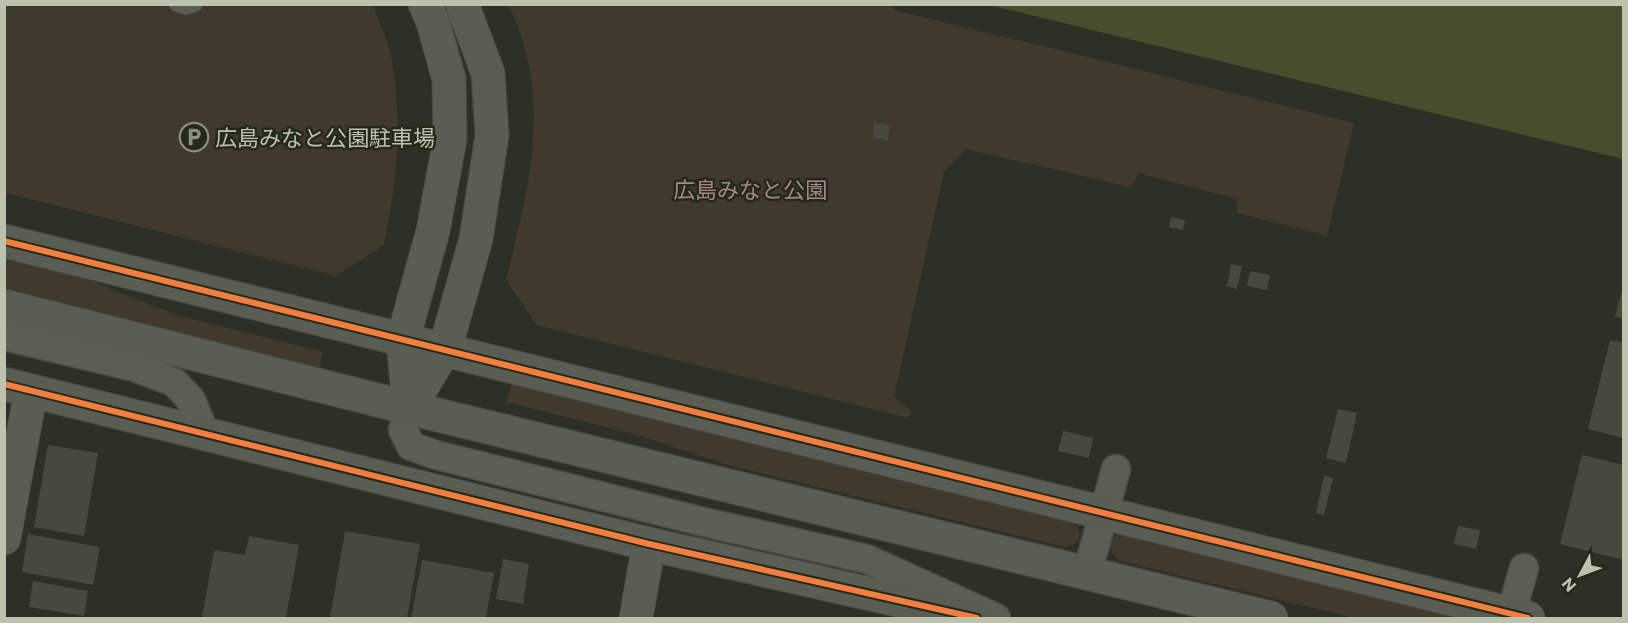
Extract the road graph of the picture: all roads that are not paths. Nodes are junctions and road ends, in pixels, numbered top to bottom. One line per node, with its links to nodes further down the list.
1 (177, 4): 2 (lane)
2 (195, 4)
3 (425, 4): 8 (street)
4 (462, 4): 9 (street)
5 (4, 241): 8 (street)
6 (4, 306): 11 (street)
7 (4, 336): 12 (street)
8 (403, 339): 9 (street); 11 (street)
9 (445, 349): 11 (street); 14 (street)
10 (18, 388): 12 (street); 15 (street)
11 (409, 408): 18 (street); 22 (street)
12 (205, 434): 16 (street)
13 (1116, 469): 14 (street)
14 (1104, 513): 18 (street); 19 (street)
15 (4, 538)
16 (649, 544): 20 (street); 21 (street)
17 (1524, 568): 19 (street)
18 (1087, 573): 23 (street)
19 (1516, 617)
20 (636, 618)
21 (977, 618)
22 (996, 618)
23 (1271, 618)

